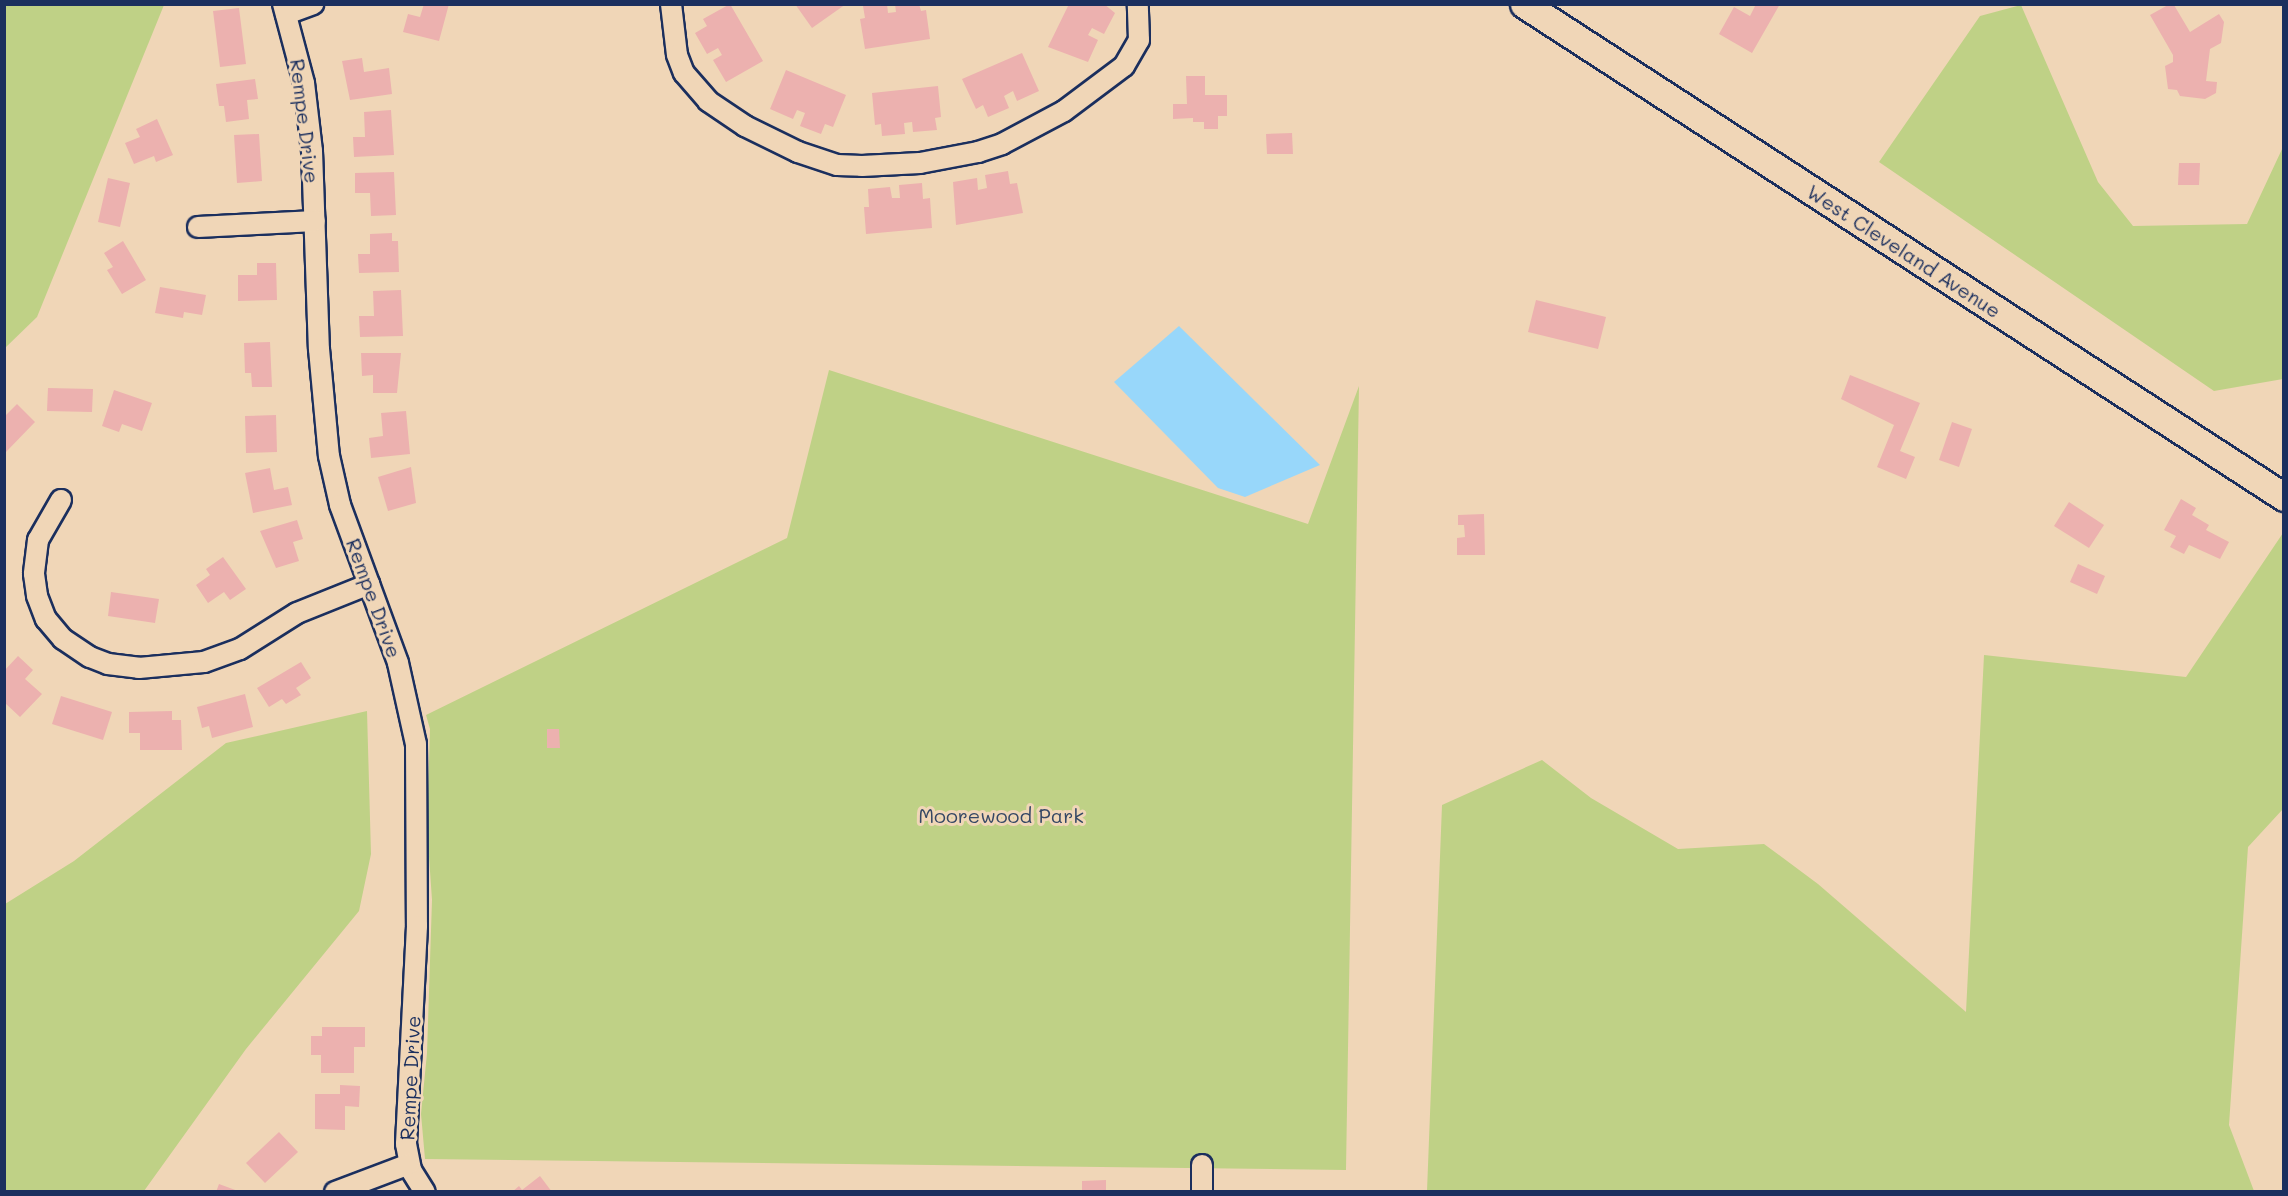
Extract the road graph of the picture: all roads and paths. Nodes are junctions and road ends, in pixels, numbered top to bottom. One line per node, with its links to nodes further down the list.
1 (313, 4): 5 (street)
2 (671, 4): 3 (street)
3 (1138, 4)
4 (1524, 4): 8 (main road, West Cleveland Avenue)
5 (285, 9): 6 (street, Rempe Drive)
6 (315, 221): 7 (street); 10 (street, Rempe Drive)
7 (198, 227)
8 (2283, 497)
9 (61, 500): 10 (street)
10 (369, 584): 11 (street, Rempe Drive)
11 (409, 1164): 13 (street); 14 (street, Rempe Drive)
12 (1202, 1165): 15 (street)
13 (335, 1191)
14 (425, 1191)
15 (1202, 1191)

